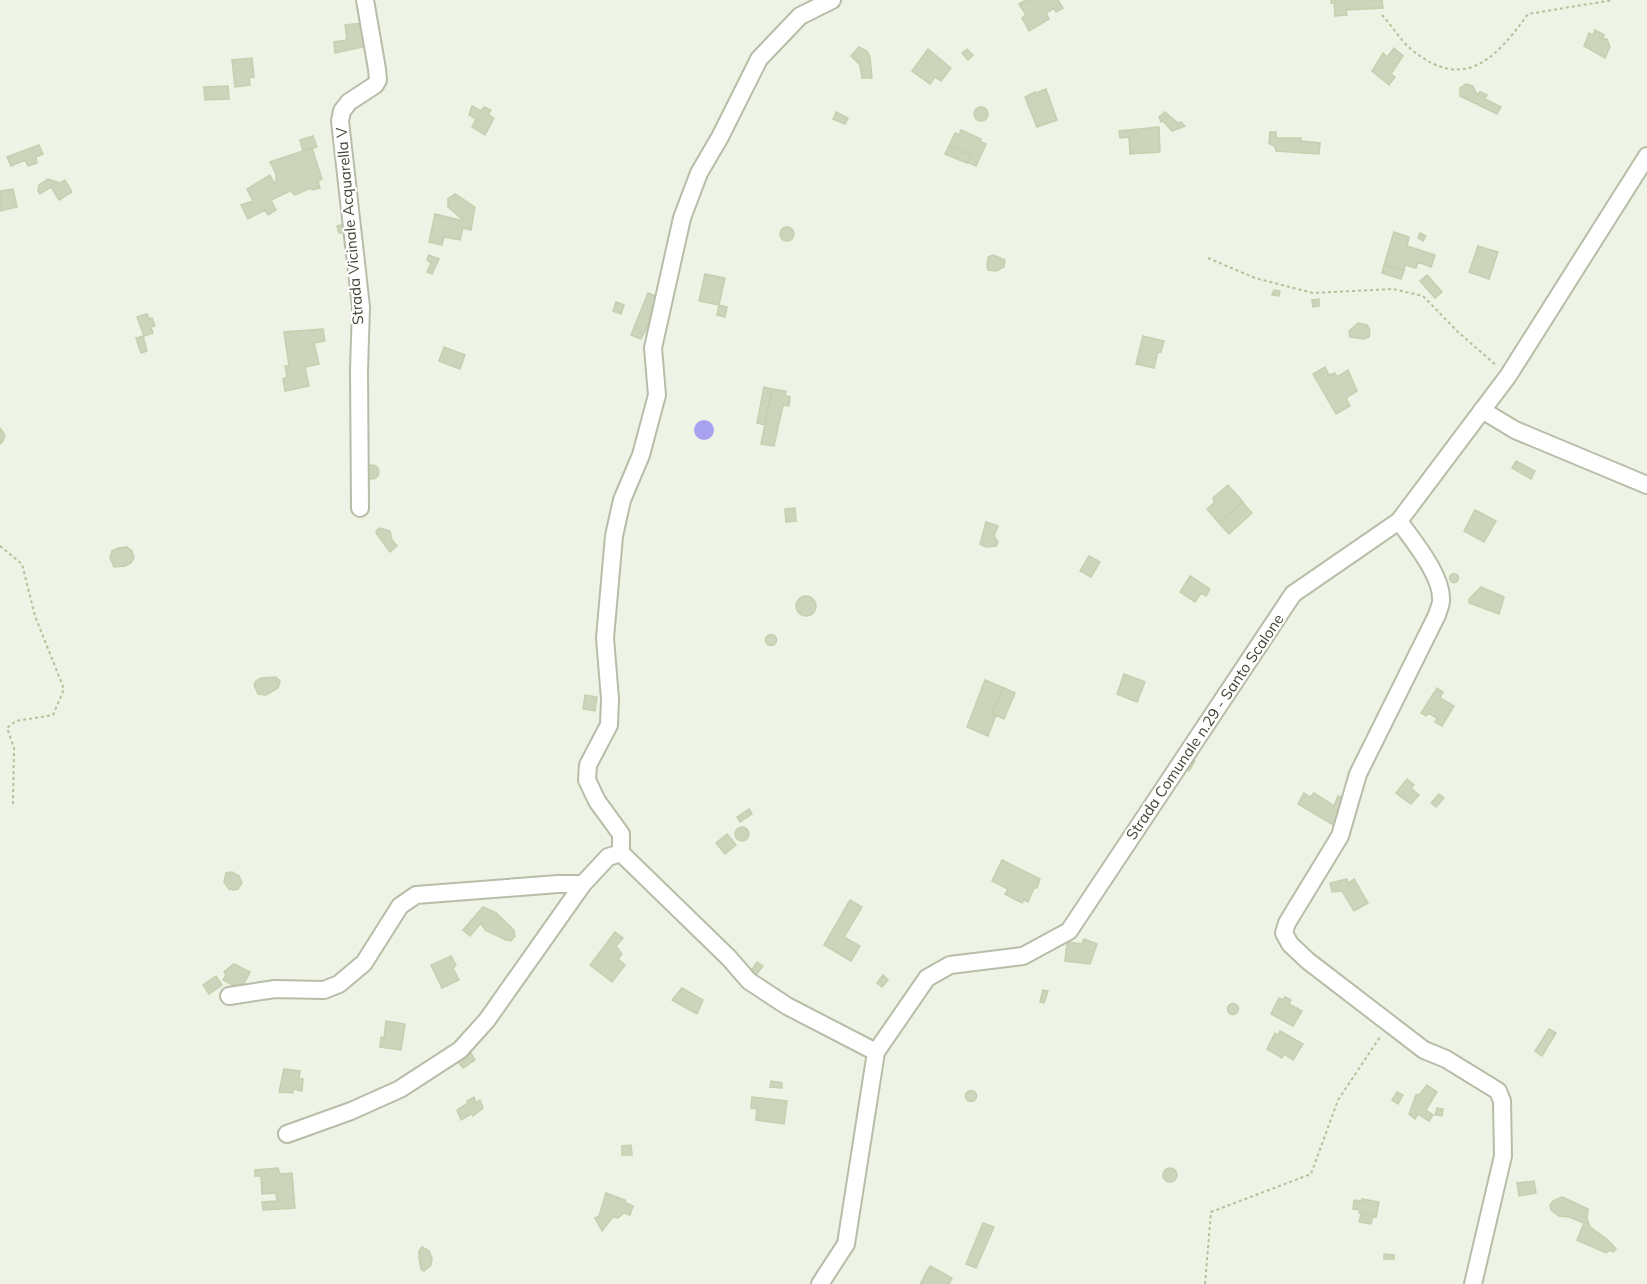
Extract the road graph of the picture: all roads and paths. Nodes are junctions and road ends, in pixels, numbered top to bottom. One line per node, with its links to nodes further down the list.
1 (365, 0): 10 (street, Strada Vicinale Acquarella V)
2 (832, 0): 14 (street)
3 (1613, 0): 4 (path)
4 (1382, 15)
5 (1647, 156): 7 (street, Strada Comunale n.29 - Santo Scalone)
6 (1208, 258): 7 (path)
7 (1508, 376): 8 (street, Strada Comunale n.29 - Santo Scalone)
8 (1482, 410): 9 (street); 11 (street, Strada Comunale n.29 - Santo Scalone)
9 (1647, 485)
10 (360, 508)
11 (1399, 521): 17 (street); 18 (street, Strada Comunale n.29 - Santo Scalone)
12 (0, 546): 13 (path)
13 (13, 804)
14 (621, 853): 15 (street); 18 (street)
15 (583, 884): 16 (street); 19 (street)
16 (229, 996)
17 (1389, 1022): 21 (path); 22 (street)
18 (876, 1052): 20 (street, Strada Comunale n.29 - Santo Scalone)
19 (287, 1134)
20 (820, 1284)
21 (1205, 1284)
22 (1473, 1284)

